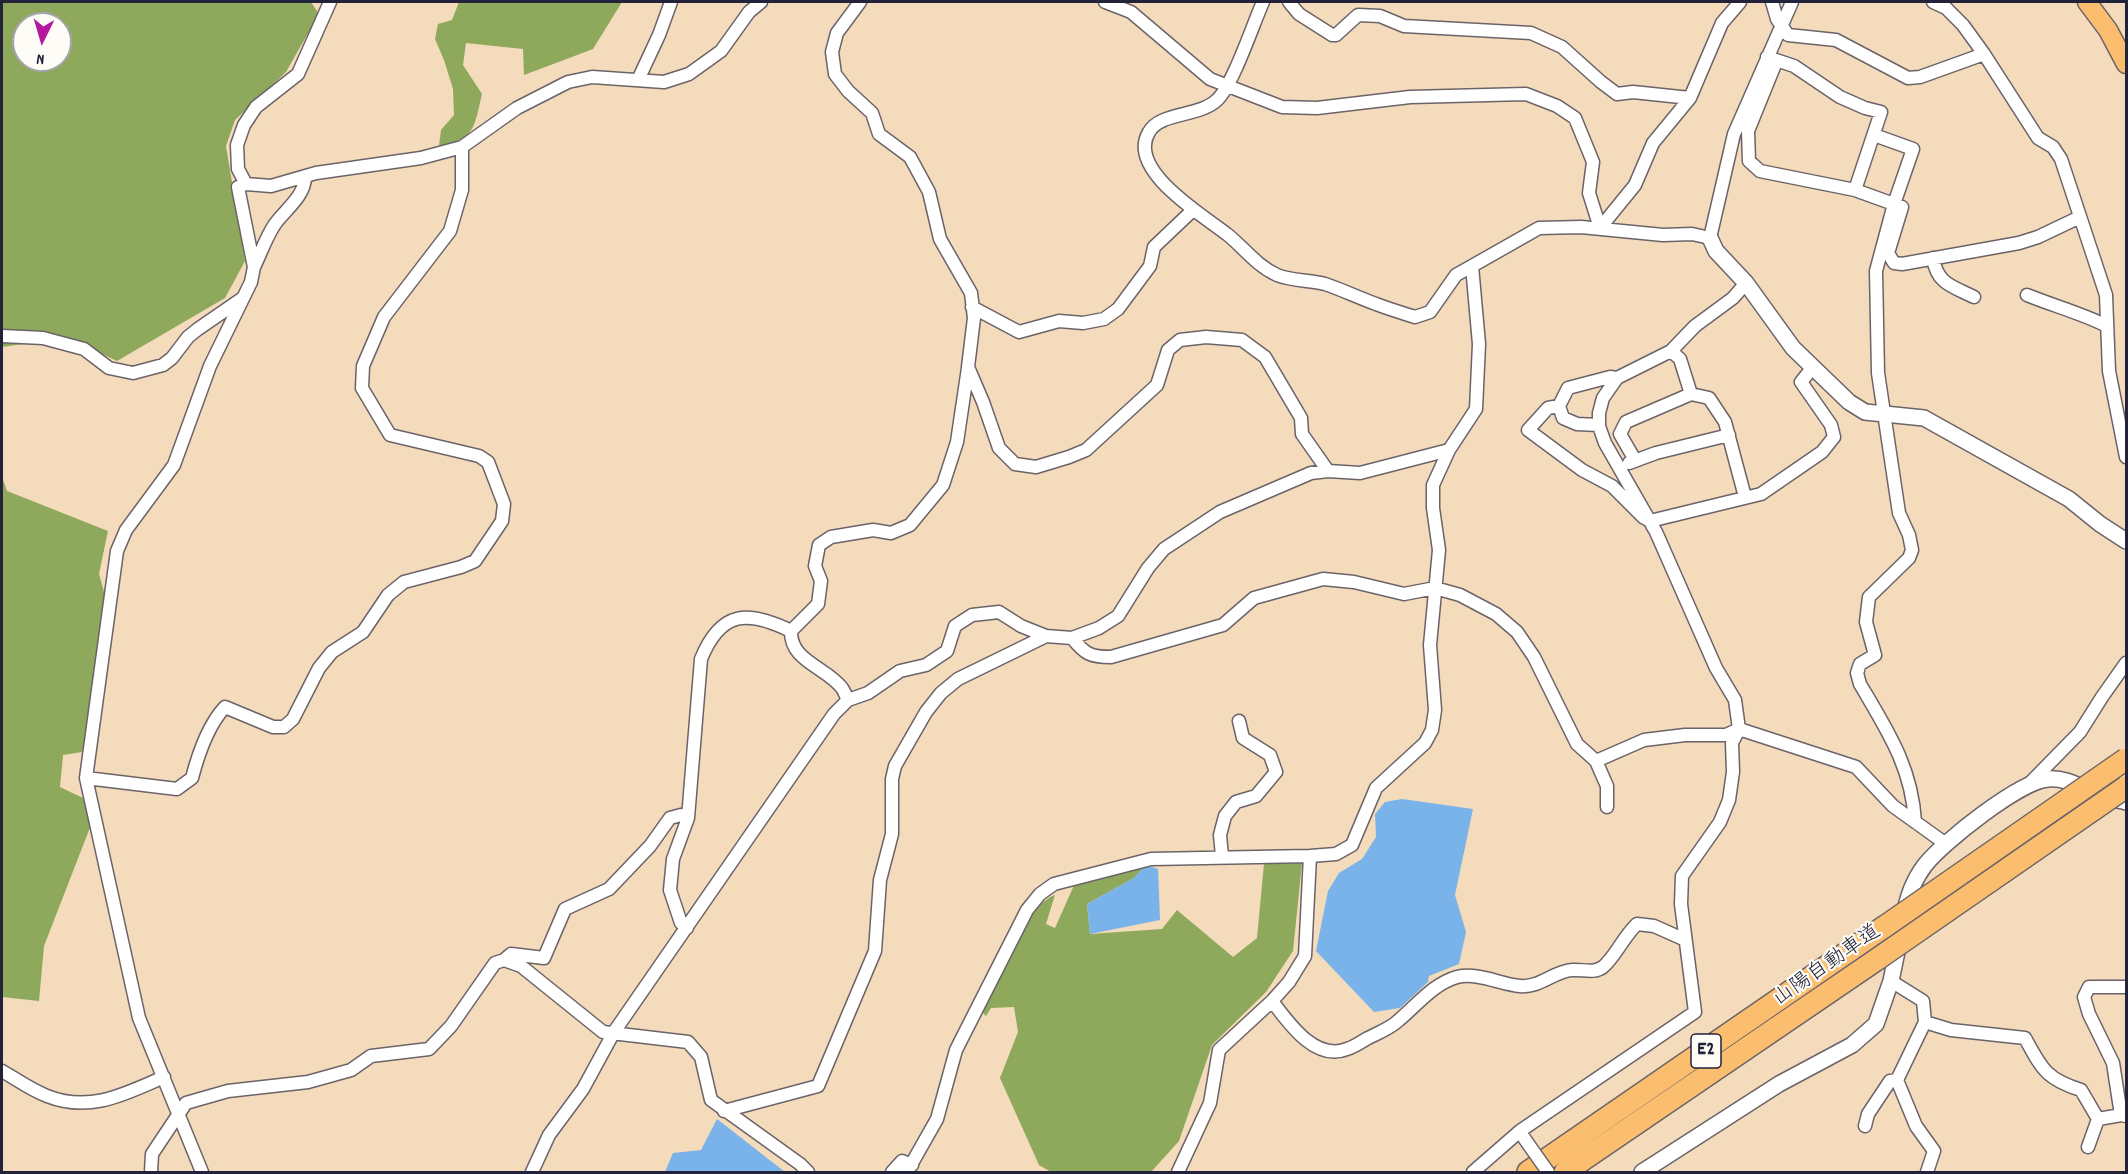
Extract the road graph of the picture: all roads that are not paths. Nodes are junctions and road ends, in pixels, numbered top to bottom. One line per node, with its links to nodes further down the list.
1 (330, 2): 23 (street)
2 (671, 2): 17 (street)
3 (761, 2): 17 (street)
4 (860, 2): 37 (street)
5 (1105, 2): 18 (street)
6 (1263, 2): 18 (street)
7 (1289, 2): 19 (street)
8 (1740, 2): 19 (street)
9 (1772, 2): 13 (street)
10 (1792, 2): 13 (street)
11 (1933, 2): 14 (street)
12 (2087, 2): 16 (main road)
13 (1781, 26): 14 (street); 15 (street)
14 (1984, 54): 27 (street)
15 (1767, 57): 20 (street); 24 (street); 29 (street)
16 (2127, 64)
17 (638, 80): 21 (street)
18 (1227, 86): 26 (street); 28 (street)
19 (1690, 98): 28 (street)
20 (1874, 135): 24 (street); 25 (street)
21 (462, 147): 22 (street); 67 (street)
22 (305, 177): 23 (street); 32 (street)
23 (246, 184): 32 (street)
24 (1855, 190): 25 (street)
25 (1894, 204): 30 (street); 46 (street)
26 (1193, 210): 31 (street); 37 (street)
27 (2080, 217): 30 (street); 38 (street)
28 (1600, 228): 29 (street); 31 (street)
29 (1710, 238): 33 (street)
30 (1933, 258): 36 (street)
31 (1472, 266): 49 (street)
32 (254, 267): 35 (street)
33 (1746, 283): 40 (street); 42 (street)
34 (2027, 295): 38 (street)
35 (243, 297): 39 (street); 67 (street)
36 (1974, 297)
37 (972, 307): 41 (street)
38 (2107, 326): 51 (street)
39 (2, 336)
40 (1671, 351): 43 (street); 44 (street)
41 (969, 367): 53 (street); 58 (street)
42 (1813, 368): 46 (street); 54 (street)
43 (1617, 378): 45 (street); 47 (street)
44 (1691, 394): 48 (street); 50 (street)
45 (1559, 406): 47 (street); 55 (street)
46 (1883, 414): 56 (street); 73 (street)
47 (1599, 425): 52 (street)
48 (1730, 435): 50 (street); 54 (street)
49 (1449, 450): 53 (street); 57 (street)
50 (1633, 457): 52 (street)
51 (2127, 457)
52 (1619, 466): 55 (street)
53 (1328, 471): 60 (street)
54 (1745, 496): 55 (street)
55 (1650, 521): 64 (street)
56 (2127, 541)
57 (1435, 588): 60 (street); 66 (street); 76 (street)
58 (791, 631): 62 (street); 72 (street)
59 (1046, 636): 60 (street); 62 (street); 88 (street)
60 (1072, 638)
61 (2127, 663): 68 (street)
62 (848, 700): 77 (street)
63 (1239, 721): 75 (street)
64 (1739, 729): 66 (street); 73 (street); 78 (street)
65 (2127, 759): 103 (highway, 山陽自動車道 / E2, bridge)
66 (1596, 760): 71 (street)
67 (86, 778): 86 (street)
68 (2030, 783): 70 (street); 74 (street)
69 (2127, 787): 105 (highway, 山陽自動車道 / E2, bridge)
70 (2127, 802)
71 (1607, 807)
72 (688, 818): 77 (street); 79 (street)
73 (1915, 822): 74 (street)
74 (1946, 844): 80 (street)
75 (1222, 856): 76 (street); 95 (street)
76 (1310, 856): 82 (street)
77 (687, 928): 84 (street)
78 (1685, 938): 82 (street); 93 (street)
79 (504, 960): 84 (street); 89 (street)
80 (1891, 981): 83 (street); 106 (street)
81 (2127, 987): 90 (street)
82 (1272, 1001): 101 (street)
83 (1925, 1022): 87 (street); 91 (street)
84 (615, 1032): 88 (street); 98 (street)
85 (2, 1071): 86 (street)
86 (164, 1077): 89 (street)
87 (1897, 1080): 92 (street); 107 (street)
88 (724, 1111): 99 (street)
89 (177, 1114): 96 (street); 97 (street)
90 (2124, 1115): 91 (street)
91 (2098, 1119): 94 (street)
92 (1865, 1126)
93 (1522, 1135): 102 (street); 104 (street, bridge)
94 (2088, 1147)
95 (909, 1169): 100 (street)
96 (151, 1173)
97 (202, 1173)
98 (532, 1173)
99 (808, 1173)
100 (892, 1173)
101 (1178, 1173)
102 (1473, 1173)
103 (1528, 1173)
104 (1548, 1173)
105 (1565, 1173)
106 (1642, 1173)
107 (1927, 1173)

